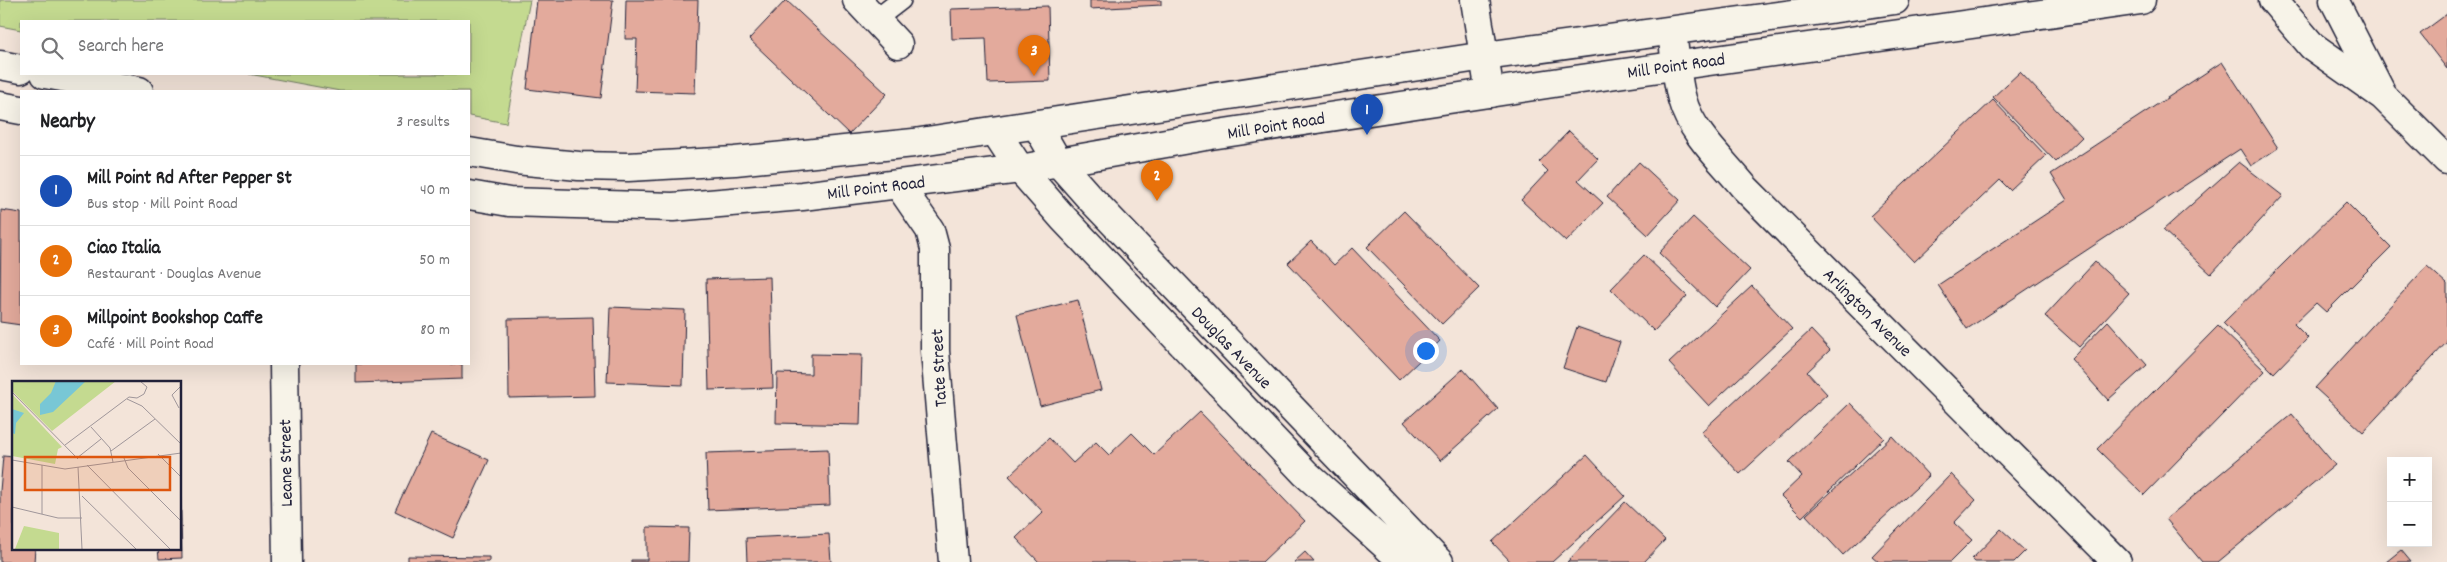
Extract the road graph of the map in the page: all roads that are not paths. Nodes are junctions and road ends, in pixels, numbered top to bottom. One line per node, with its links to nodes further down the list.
1 (857, 0): 8 (main road)
2 (901, 0): 8 (lane)
3 (1475, 0): 11 (main road)
4 (1895, 0): 9 (main road, Mill Point Road)
5 (2141, 0): 13 (main road, Mill Point Road)
6 (2273, 0): 18 (main road)
7 (2334, 0): 18 (main road)
8 (875, 20): 10 (main road)
9 (1672, 31): 11 (main road, Mill Point Road); 13 (main road, Arlington Avenue)
10 (898, 44)
11 (1485, 56): 17 (main road); 21 (main road, Mill Point Road)
12 (0, 65): 14 (main road)
13 (1676, 65): 17 (main road, Mill Point Road); 34 (main road, Arlington Avenue)
14 (20, 69)
15 (51, 75): 16 (main road)
16 (133, 90)
17 (1490, 93): 25 (main road, Mill Point Road)
18 (2383, 96): 24 (main road)
19 (0, 106): 20 (main road)
20 (20, 110)
21 (1036, 124): 22 (main road, Mill Point Road); 25 (main road, Douglas Avenue)
22 (995, 131): 23 (main road, Mill Point Road); 26 (main road, Douglas Avenue)
23 (470, 152)
24 (2447, 160)
25 (1058, 162): 26 (main road, Mill Point Road); 33 (main road, Douglas Avenue)
26 (1020, 169): 27 (main road, Mill Point Road); 32 (main road, Douglas Avenue)
27 (899, 185): 28 (main road, Mill Point Road); 31 (main road, Tate Street)
28 (470, 195)
29 (284, 365): 30 (main road, Leane Street)
30 (286, 562)
31 (953, 562)
32 (1404, 562)
33 (1439, 562)
34 (2117, 562)

